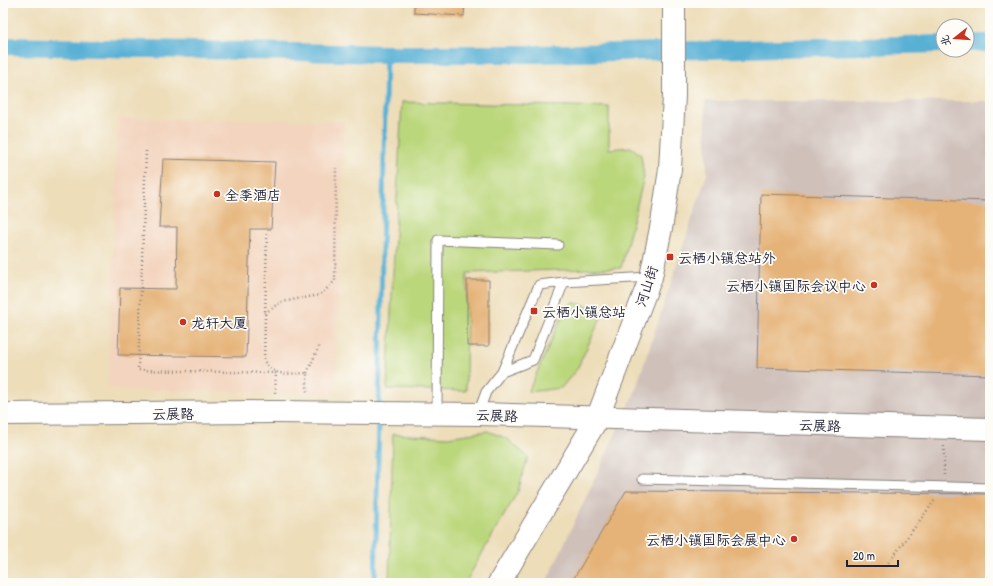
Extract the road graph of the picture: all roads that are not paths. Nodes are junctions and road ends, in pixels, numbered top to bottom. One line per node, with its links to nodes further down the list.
1 (674, 10): 3 (street, 河山街)
2 (558, 245): 7 (lane)
3 (651, 277): 4 (lane); 9 (street, 河山街)
4 (564, 282): 5 (lane); 5 (lane)
5 (502, 372): 8 (lane)
6 (3, 414): 7 (street, 云展路)
7 (437, 414): 8 (street, 云展路)
8 (478, 414): 9 (street, 云展路)
9 (597, 419): 10 (street, 云展路); 13 (street, 河山街)
10 (990, 429)
11 (642, 479): 12 (lane)
12 (990, 488)
13 (499, 583)

